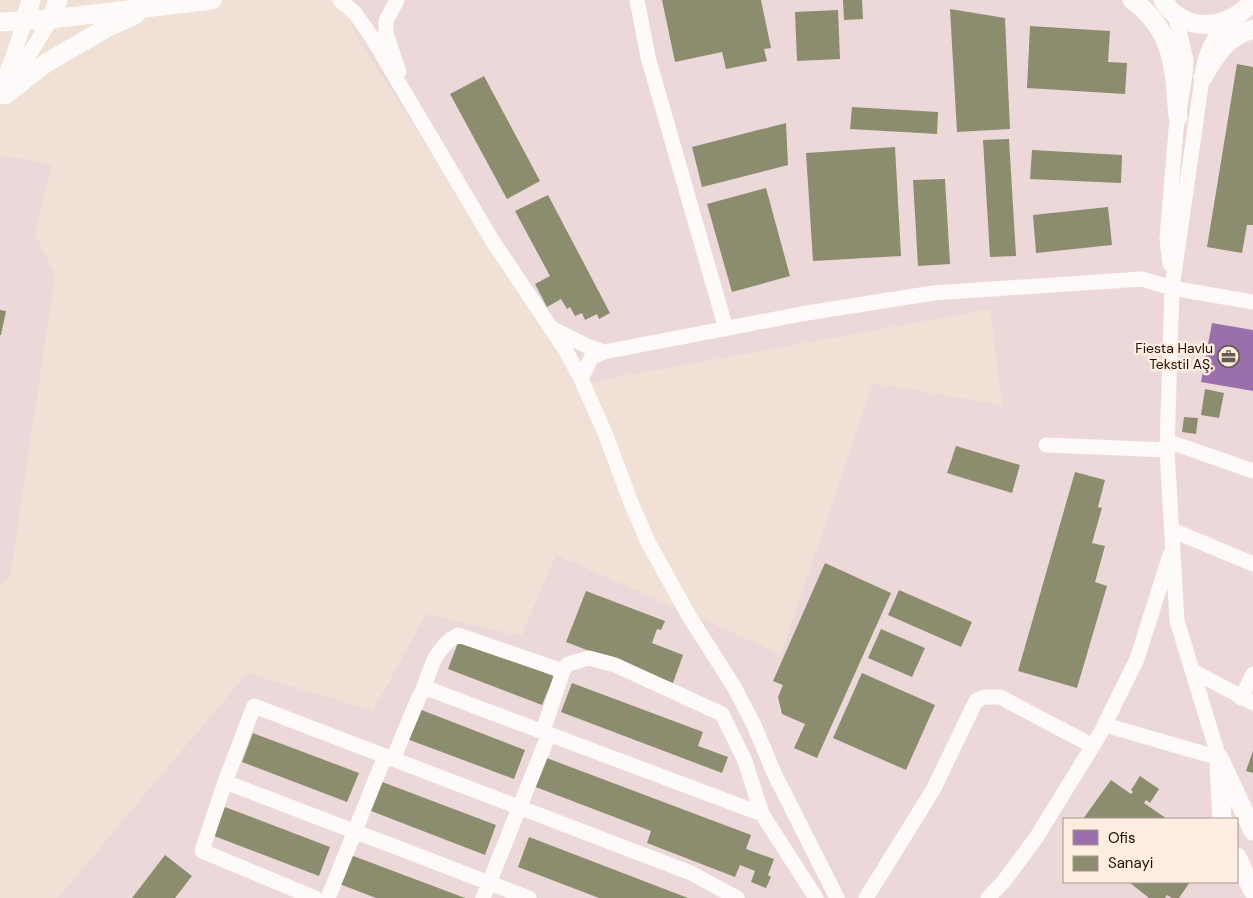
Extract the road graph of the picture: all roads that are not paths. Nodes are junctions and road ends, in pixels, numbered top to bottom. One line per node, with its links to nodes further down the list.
1 (31, 0): 14 (main road)
2 (58, 0): 13 (main road)
3 (212, 0): 10 (main road)
4 (340, 0): 19 (street)
5 (397, 0): 19 (street)
6 (637, 0): 24 (street)
7 (1132, 0): 20 (main road)
8 (1162, 0): 11 (main road)
9 (1253, 0): 12 (main road)
10 (152, 7): 13 (main road); 18 (main road)
11 (1175, 14): 12 (main road); 20 (street)
12 (1240, 16): 17 (street)
13 (51, 19): 14 (main road); 18 (street)
14 (24, 20): 15 (main road); 18 (street)
15 (0, 22)
16 (1253, 29): 17 (main road)
17 (1203, 77): 21 (street)
18 (1, 91)
19 (406, 95): 23 (street)
20 (1178, 117): 21 (street)
21 (1172, 288): 22 (street); 24 (street); 28 (street)
22 (1253, 302)
23 (550, 328): 25 (street); 26 (street)
24 (726, 328): 25 (street)
25 (604, 352): 26 (street)
26 (581, 379): 58 (street)
27 (1046, 445): 28 (street)
28 (1167, 446): 29 (street); 30 (street)
29 (1253, 471)
30 (1172, 530): 31 (street); 32 (street)
31 (1172, 546): 33 (street); 38 (street)
32 (1253, 564)
33 (1193, 671): 37 (street); 42 (street)
34 (563, 672): 36 (street); 39 (street); 45 (street)
35 (1253, 674): 37 (street)
36 (423, 690): 39 (street); 41 (street)
37 (1247, 701)
38 (1104, 725): 40 (street); 42 (street)
39 (546, 733): 44 (street); 45 (street)
40 (1093, 746): 59 (street); 60 (street)
41 (389, 758): 43 (street); 44 (street); 47 (street)
42 (1219, 758): 46 (main road); 48 (main road)
43 (225, 782): 47 (street); 52 (street)
44 (520, 808): 50 (street); 56 (street)
45 (762, 814): 57 (street)
46 (1222, 818)
47 (354, 831): 50 (street); 53 (street)
48 (1253, 831)
49 (1238, 859): 51 (main road)
50 (489, 882): 54 (street); 55 (street)
51 (1253, 891)
52 (315, 898)
53 (328, 898)
54 (483, 898)
55 (530, 898)
56 (737, 898)
57 (816, 898)
58 (837, 898)
59 (866, 898)
60 (988, 898)

